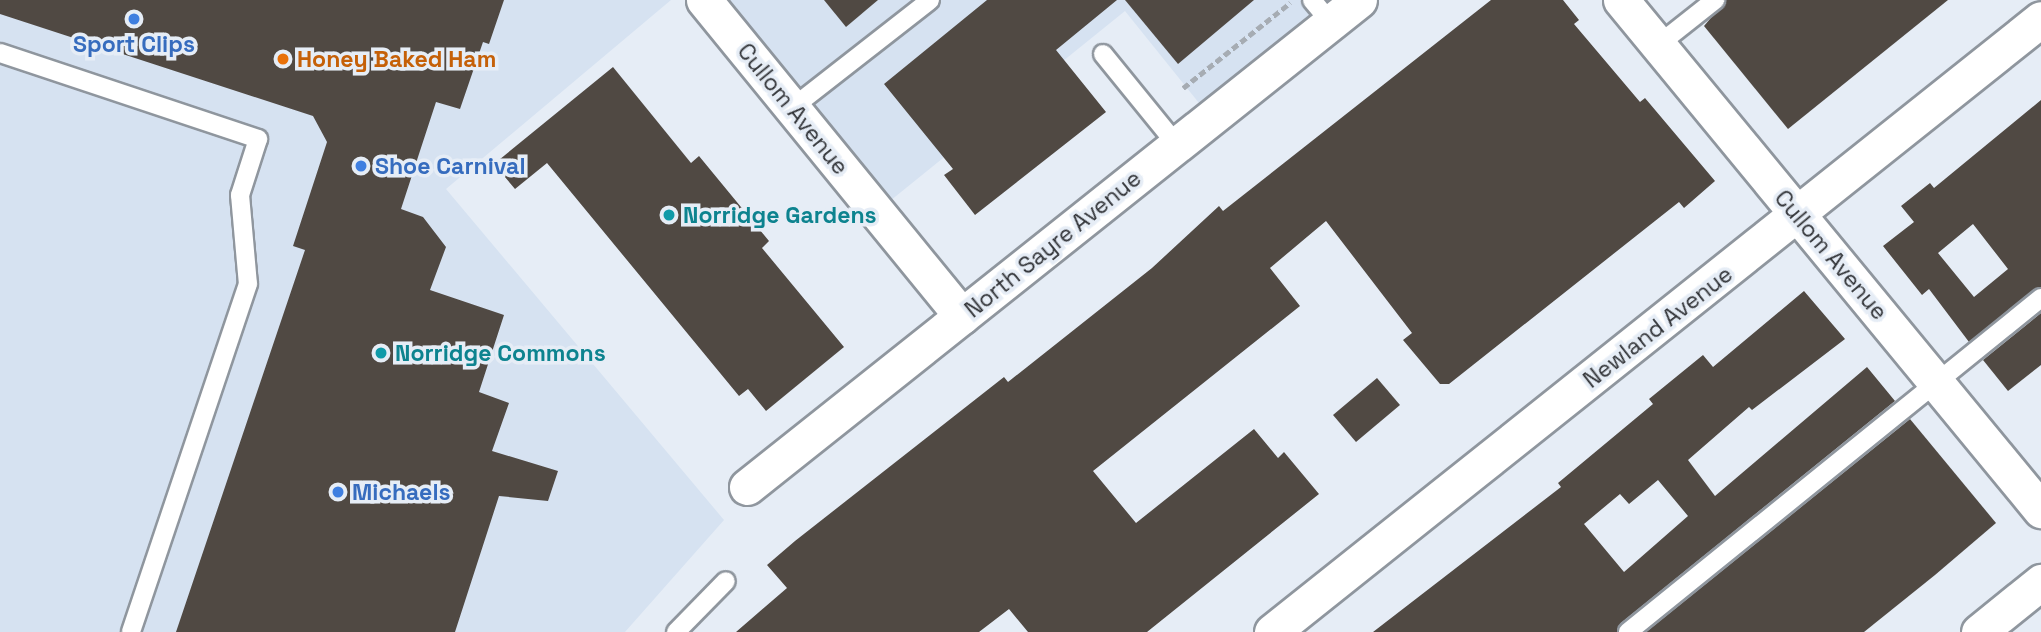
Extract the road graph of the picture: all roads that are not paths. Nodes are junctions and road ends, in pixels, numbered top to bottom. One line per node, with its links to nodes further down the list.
1 (704, 0): 11 (street, Cullom Avenue)
2 (930, 0): 11 (lane)
3 (1359, 0): 6 (street, North Sayre Avenue)
4 (1621, 0): 8 (street, Cullom Avenue)
5 (1715, 0): 8 (lane)
6 (1322, 11): 12 (street, North Sayre Avenue)
7 (2041, 19): 13 (street, Newland Avenue)
8 (1658, 46): 13 (street, Cullom Avenue)
9 (0, 52): 21 (lane)
10 (1103, 54): 12 (lane)
11 (792, 108): 15 (street, Cullom Avenue)
12 (1177, 145): 15 (street, North Sayre Avenue)
13 (1798, 215): 16 (street, Cullom Avenue); 23 (street, Newland Avenue)
14 (2041, 298): 16 (lane)
15 (962, 316): 17 (street, North Sayre Avenue)
16 (1936, 383): 18 (street, Cullom Avenue); 24 (lane)
17 (747, 487)
18 (2041, 510)
19 (726, 581): 22 (lane)
20 (2041, 582): 25 (street)
21 (131, 632)
22 (676, 632)
23 (1272, 632)
24 (1628, 632)
25 (1979, 632)

